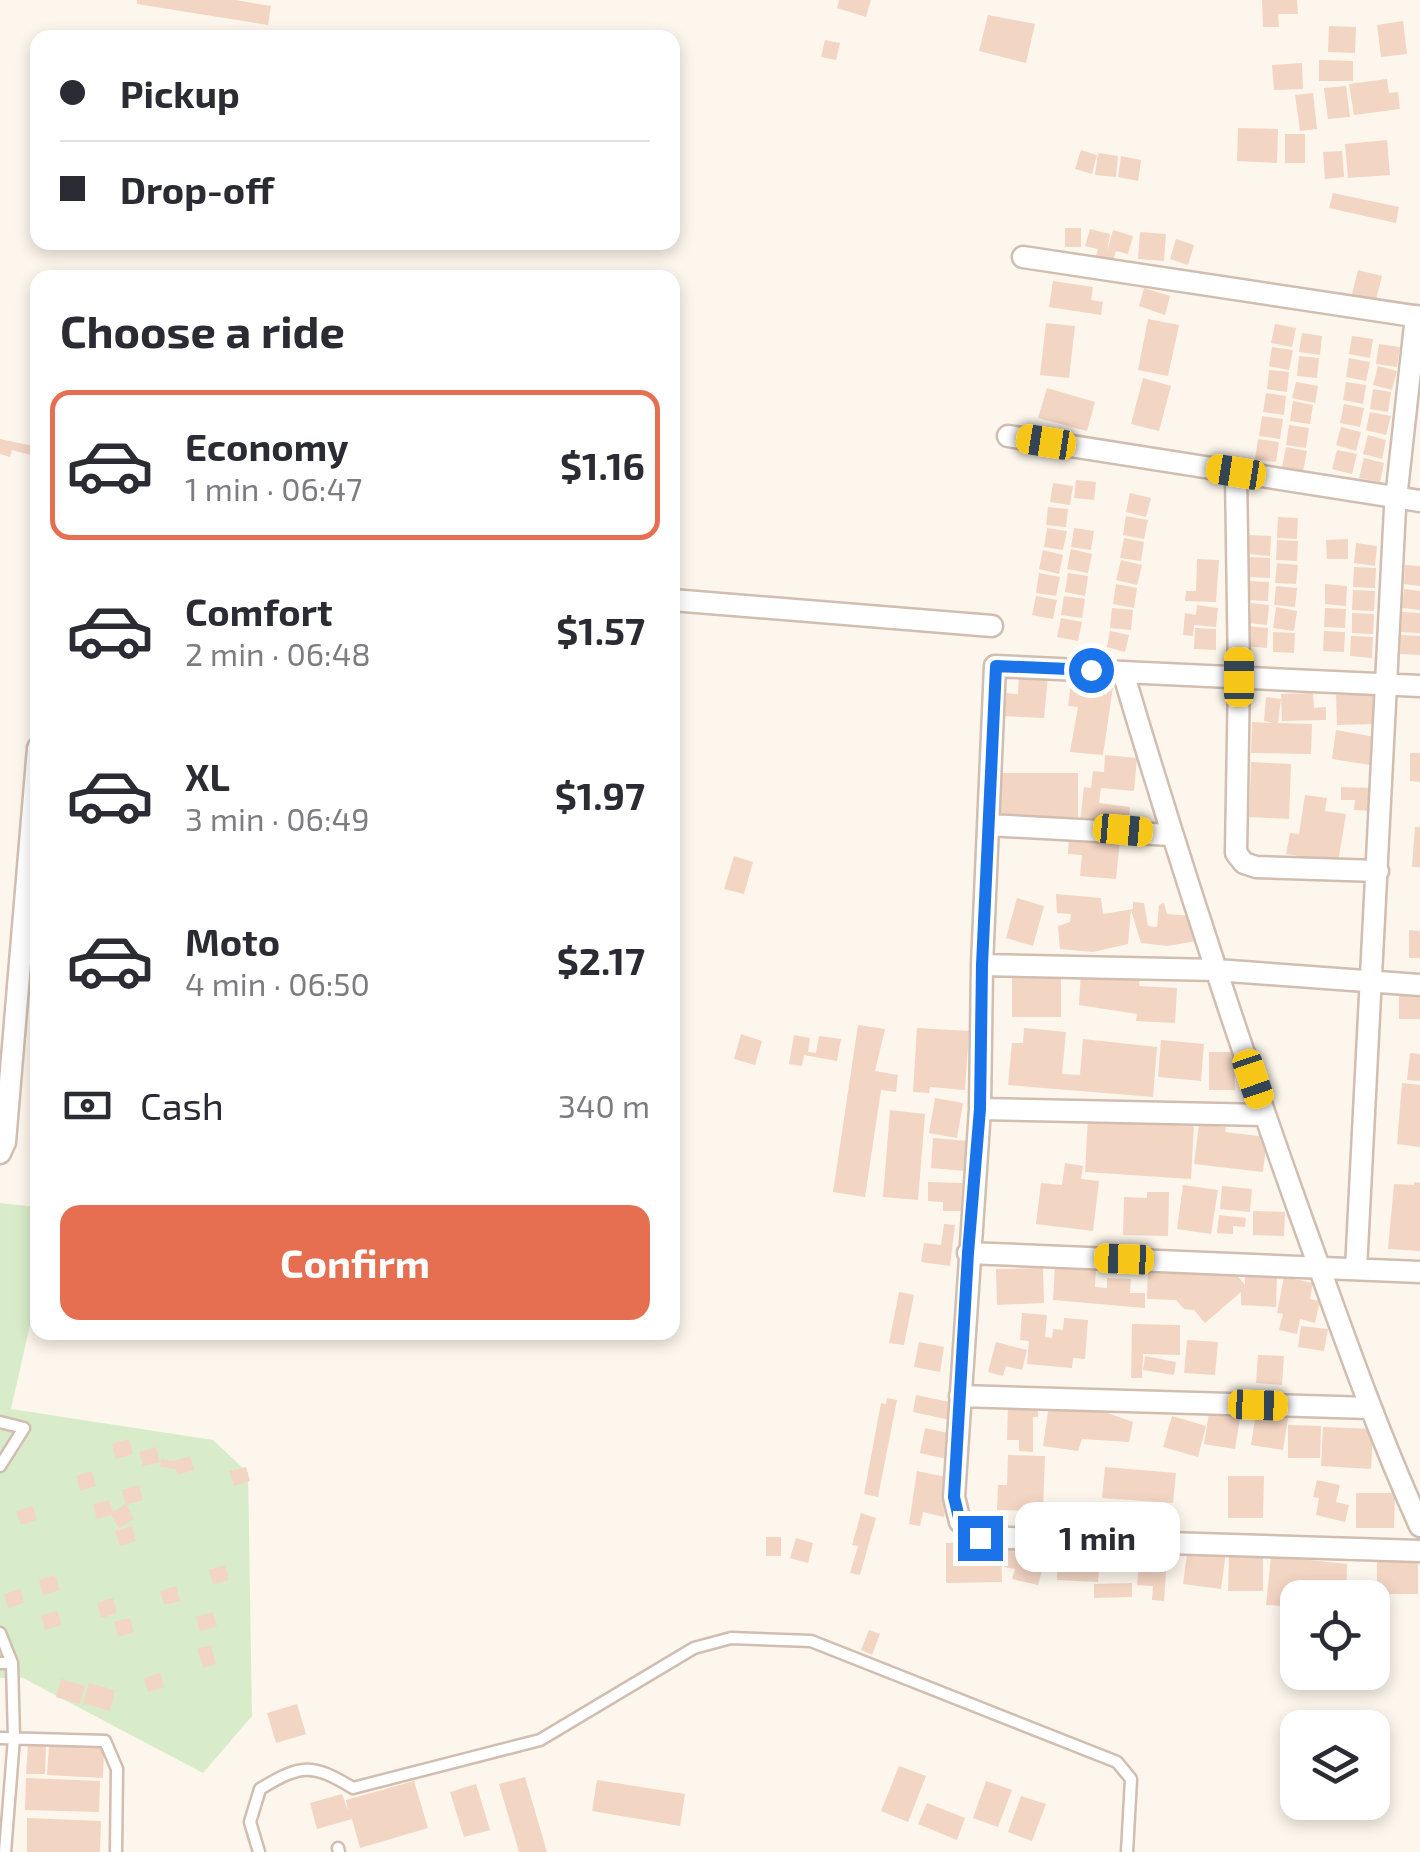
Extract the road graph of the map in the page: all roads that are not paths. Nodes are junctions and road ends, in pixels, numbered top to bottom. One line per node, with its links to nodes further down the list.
1 (1023, 258): 2 (street)
2 (1418, 316): 5 (street)
3 (1008, 436): 4 (street)
4 (1236, 472): 5 (street); 10 (street)
5 (1396, 498): 6 (street); 11 (street)
6 (1420, 501)
7 (680, 601): 8 (street)
8 (992, 626)
9 (1123, 672): 10 (street); 13 (street); 14 (street)
10 (1239, 677): 11 (street); 16 (street)
11 (1388, 684): 12 (street); 16 (street)
12 (1420, 686)
13 (988, 825): 14 (street); 17 (street)
14 (1171, 835): 18 (street)
15 (30, 844): 23 (street)
16 (1378, 871): 19 (street)
17 (982, 965): 18 (street); 21 (street)
18 (1216, 970): 19 (street); 22 (street)
19 (1372, 982): 20 (street); 26 (street)
20 (1420, 985)
21 (980, 1109): 22 (street); 24 (street)
22 (1265, 1115): 25 (street)
23 (0, 1153)
24 (968, 1253): 25 (street); 28 (street)
25 (1319, 1267): 26 (street); 29 (street)
26 (1356, 1268): 27 (street)
27 (1420, 1272)
28 (960, 1396): 29 (street); 33 (street)
29 (1370, 1408): 32 (street)
30 (0, 1422): 31 (lane)
31 (0, 1466)
32 (1420, 1526)
33 (1420, 1551)
34 (0, 1633): 35 (lane)
35 (6, 1663): 37 (lane)
36 (0, 1738): 37 (lane)
37 (14, 1738): 38 (lane); 39 (lane)
38 (6, 1852)
39 (116, 1852)
40 (260, 1852): 41 (lane)
41 (1127, 1852)

